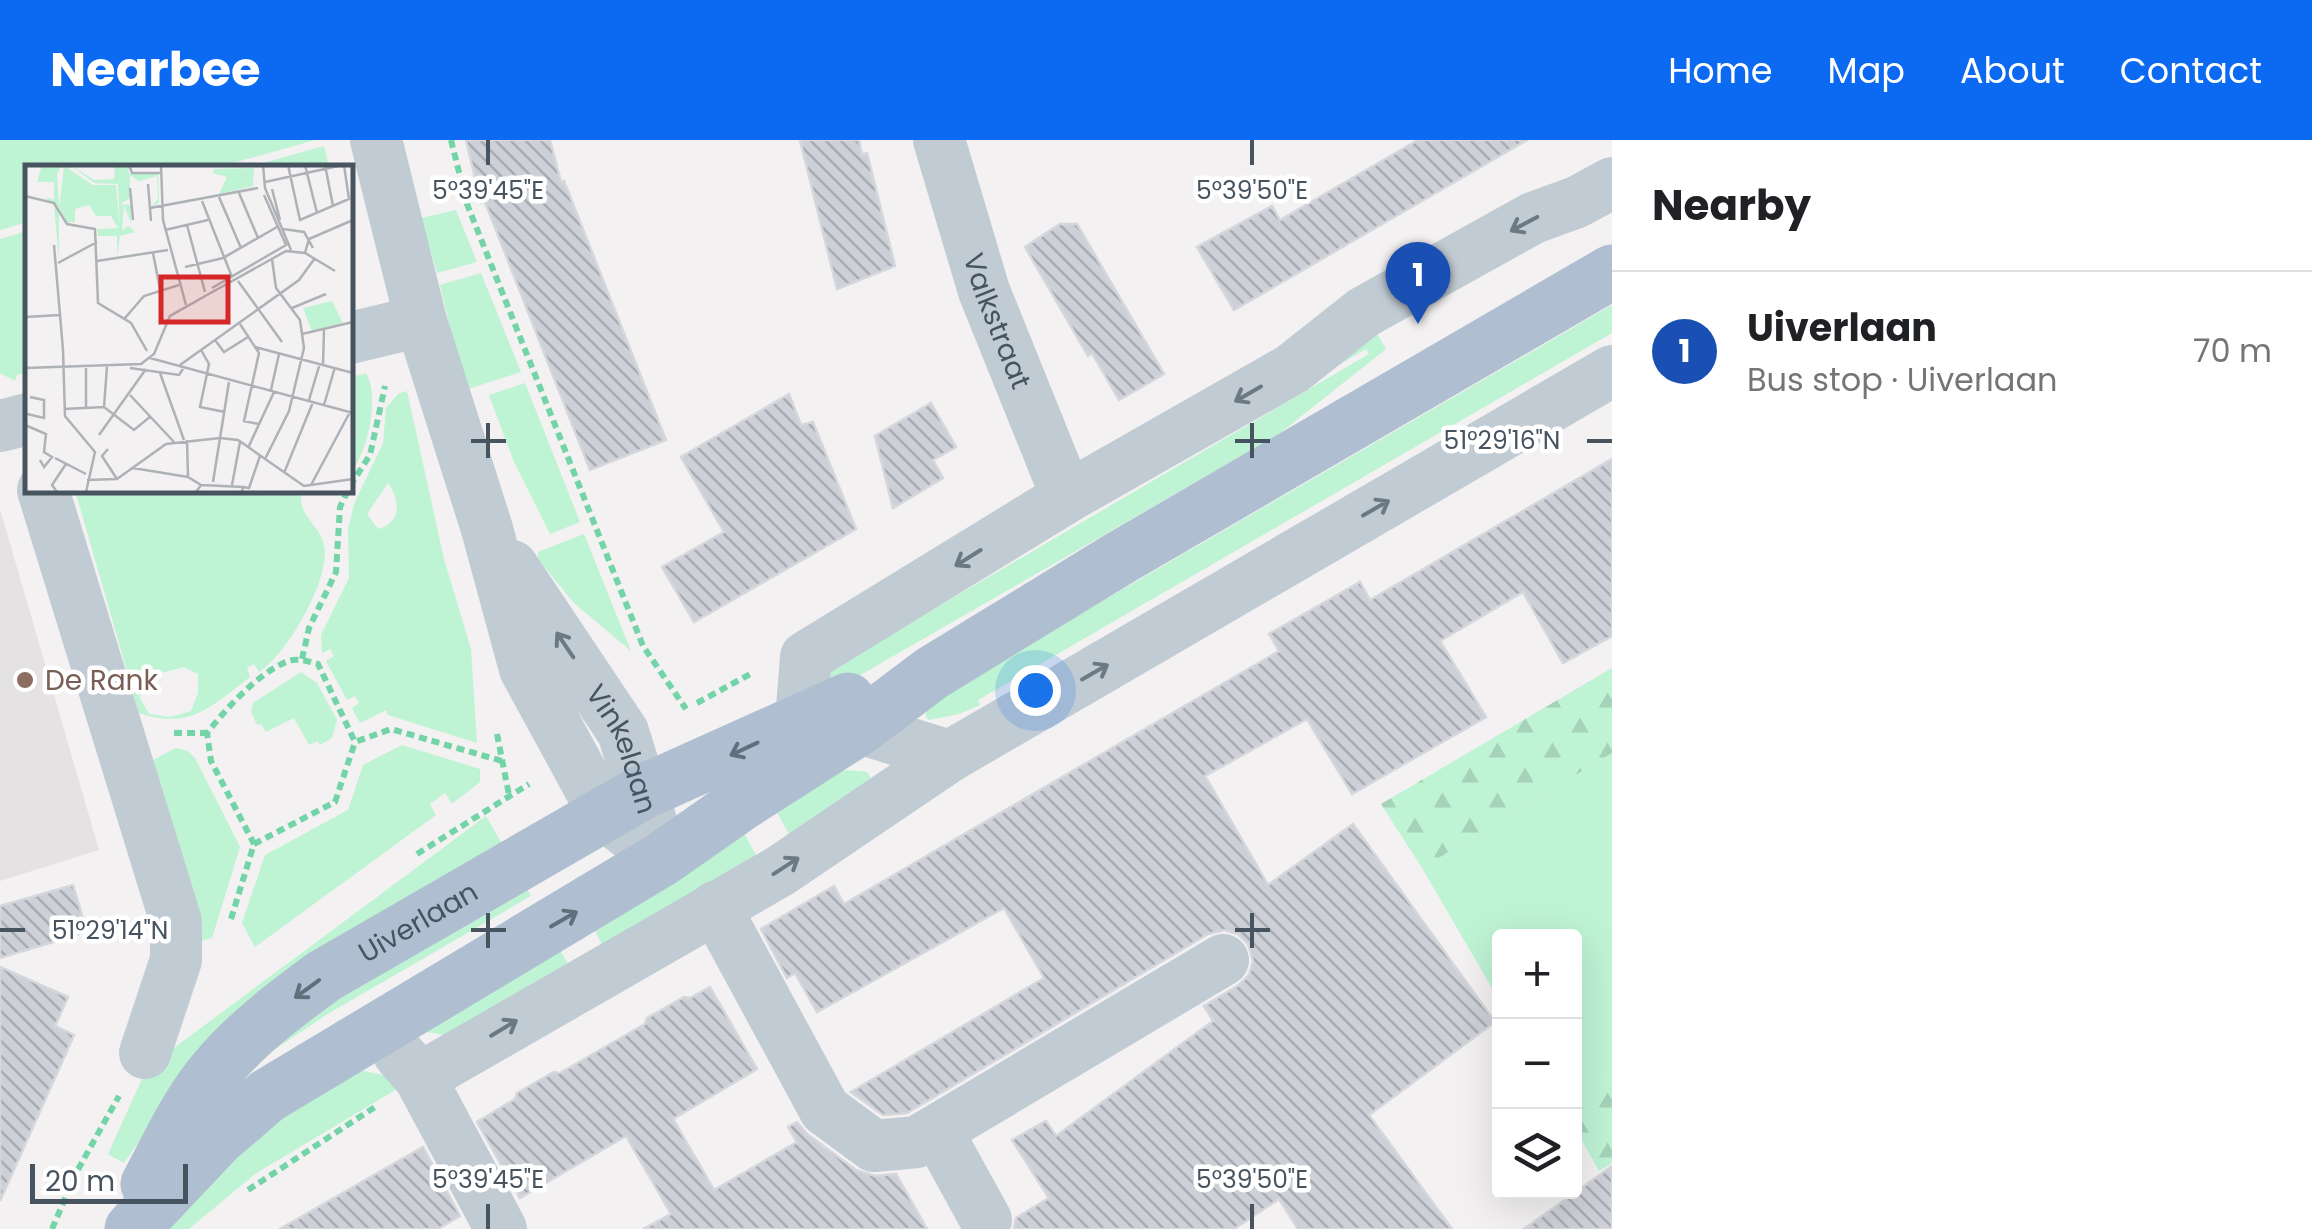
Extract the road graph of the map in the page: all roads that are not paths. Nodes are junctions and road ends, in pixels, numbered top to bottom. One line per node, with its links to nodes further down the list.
1 (376, 140): 5 (street, Vinkelaan)
2 (939, 140): 9 (street, Valkstraat)
3 (1612, 182): 9 (street, one-way to 9)
4 (1612, 272): 10 (main road, Uiverlaan)
5 (421, 320): 6 (street); 14 (street, Vinkelaan)
6 (352, 337)
7 (1612, 371): 13 (street, one-way to 7)
8 (45, 492): 19 (street)
9 (1067, 497): 11 (street, one-way to 11)
10 (932, 673): 11 (main road, Uiverlaan); 12 (main road, Uiverlaan)
11 (801, 721): 14 (main road, Uiverlaan, one-way to 14)
12 (859, 728): 13 (street); 15 (main road, Uiverlaan)
13 (950, 756): 16 (street, one-way to 13)
14 (624, 803): 15 (street, Vinkelaan); 23 (main road, Uiverlaan, one-way to 23)
15 (662, 859): 18 (main road, Uiverlaan, one-way to 15)
16 (715, 907): 20 (street, one-way to 16); 21 (street)
17 (1223, 960): 21 (street)
18 (378, 1030): 20 (street); 24 (main road, Uiverlaan)
19 (145, 1053)
20 (420, 1078): 25 (street)
21 (936, 1130): 22 (street)
22 (986, 1220)
23 (124, 1229)
24 (132, 1229)
25 (501, 1229)

